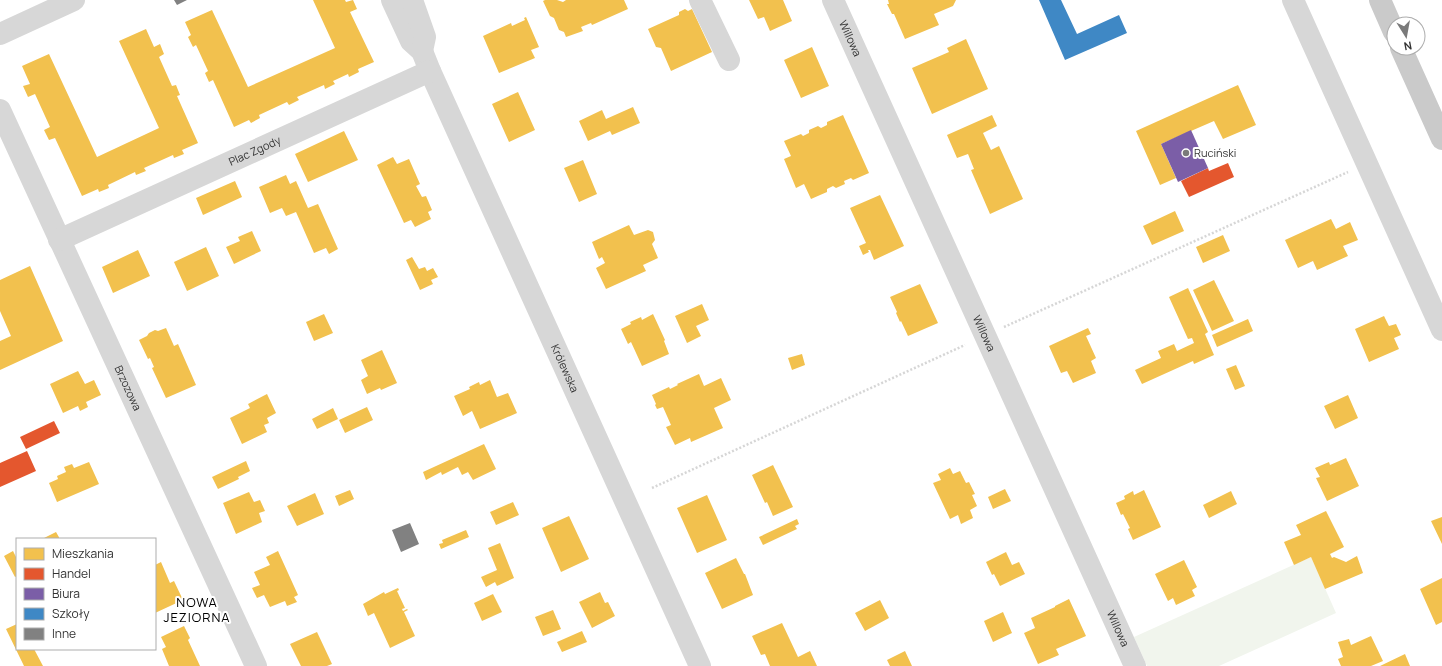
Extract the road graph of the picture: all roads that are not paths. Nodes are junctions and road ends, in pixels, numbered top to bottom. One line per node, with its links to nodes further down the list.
1 (74, 0): 9 (street)
2 (392, 0): 10 (street)
3 (412, 0): 10 (street)
4 (700, 0): 12 (street)
5 (833, 0): 20 (street, Willowa)
6 (1293, 0): 17 (street)
7 (1380, 0): 8 (main road)
8 (1387, 16)
9 (0, 34)
10 (422, 51): 13 (street)
11 (1405, 56): 15 (main road)
12 (729, 60)
13 (430, 71): 16 (street, Plac Zgody); 19 (street, Królewska)
14 (0, 110): 16 (street, Brzozowa)
15 (1442, 139)
16 (59, 240): 18 (street, Brzozowa)
17 (1442, 330)
18 (256, 666)
19 (700, 666)
20 (1134, 666)

